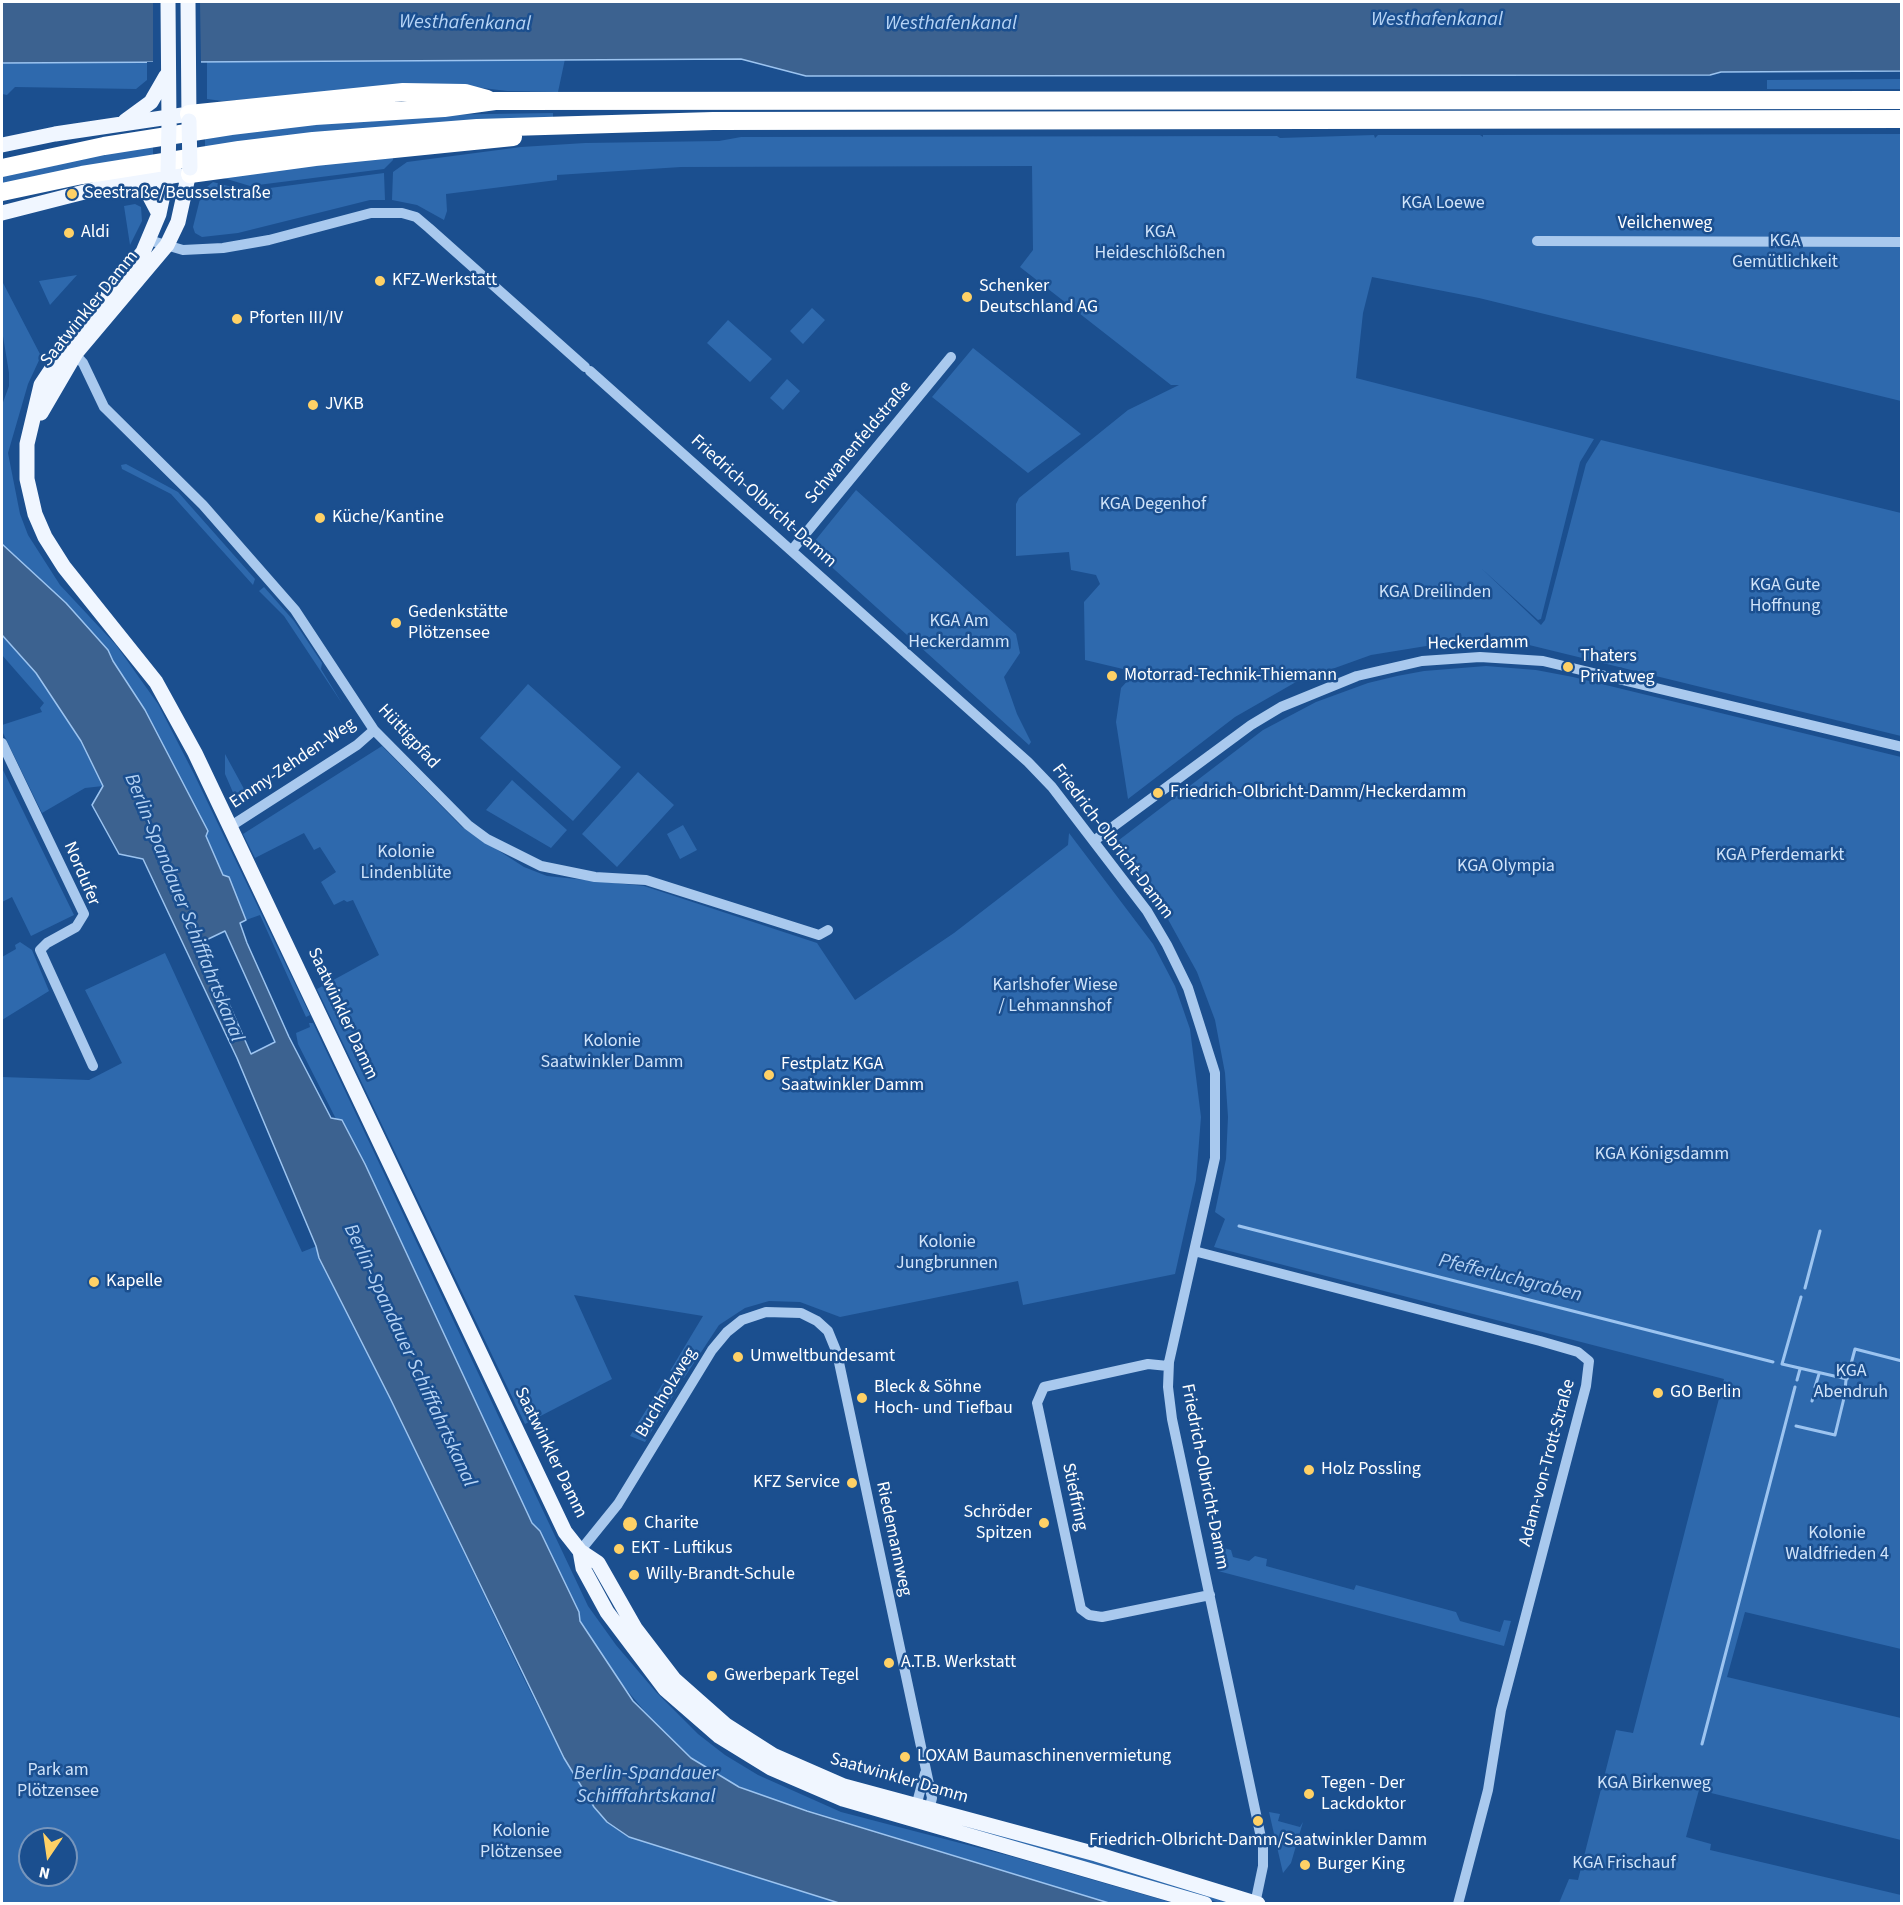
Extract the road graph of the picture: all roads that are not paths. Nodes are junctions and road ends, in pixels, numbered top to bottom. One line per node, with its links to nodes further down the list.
1 (168, 2): 3 (main road, Saatwinkler Damm)
2 (188, 2): 6 (main road, Saatwinkler Damm)
3 (168, 67): 8 (main road, Saatwinkler Damm); 10 (main road)
4 (1902, 100): 5 (highway)
5 (495, 101): 6 (highway); 12 (highway)
6 (189, 118): 8 (main road); 13 (main road, Saatwinkler Damm, bridge)
7 (1902, 119): 9 (highway)
8 (169, 121): 10 (main road); 14 (main road, Saatwinkler Damm, bridge)
9 (575, 124): 13 (highway); 16 (highway)
10 (114, 125): 11 (main road)
11 (2, 145)
12 (2, 168)
13 (190, 171): 14 (main road); 22 (main road, Saatwinkler Damm)
14 (168, 174): 15 (main road); 18 (main road, Saatwinkler Damm)
15 (118, 185): 17 (main road); 18 (main road)
16 (2, 192)
17 (2, 213)
18 (159, 214): 19 (main road, Saatwinkler Damm)
19 (149, 240): 22 (street, Friedrich-Olbricht-Damm); 23 (main road, Saatwinkler Damm)
20 (1537, 241): 21 (street, Veilchenweg)
21 (1902, 242)
22 (167, 245): 23 (main road, Saatwinkler Damm); 25 (street, Friedrich-Olbricht-Damm)
23 (71, 350): 26 (street, Hüttigpfad); 29 (main road, Saatwinkler Damm)
24 (951, 357): 25 (street, Schwanenfeldstraße)
25 (792, 550): 30 (street, Friedrich-Olbricht-Damm)
26 (374, 730): 29 (street, Emmy-Zehden-Weg); 31 (street, Hüttigpfad)
27 (2, 743): 32 (street, Nordufer)
28 (1902, 747): 30 (street, Heckerdamm)
29 (231, 826): 36 (main road, Saatwinkler Damm)
30 (1095, 840): 33 (street, Friedrich-Olbricht-Damm)
31 (828, 930)
32 (93, 1066)
33 (1194, 1251): 35 (street, Friedrich-Olbricht-Damm); 41 (street, Adam-von-Trott-Straße)
34 (817, 1321): 36 (street, Buchholzweg); 38 (street, Riedemannweg)
35 (1168, 1366): 37 (street, Friedrich-Olbricht-Damm); 37 (street, Stieffring)
36 (580, 1551): 38 (main road, Saatwinkler Damm)
37 (1210, 1595): 39 (street, Friedrich-Olbricht-Damm)
38 (921, 1814): 39 (main road, Saatwinkler Damm); 40 (main road, Saatwinkler Damm)
39 (1256, 1903)
40 (1205, 1904)
41 (1458, 1904)

